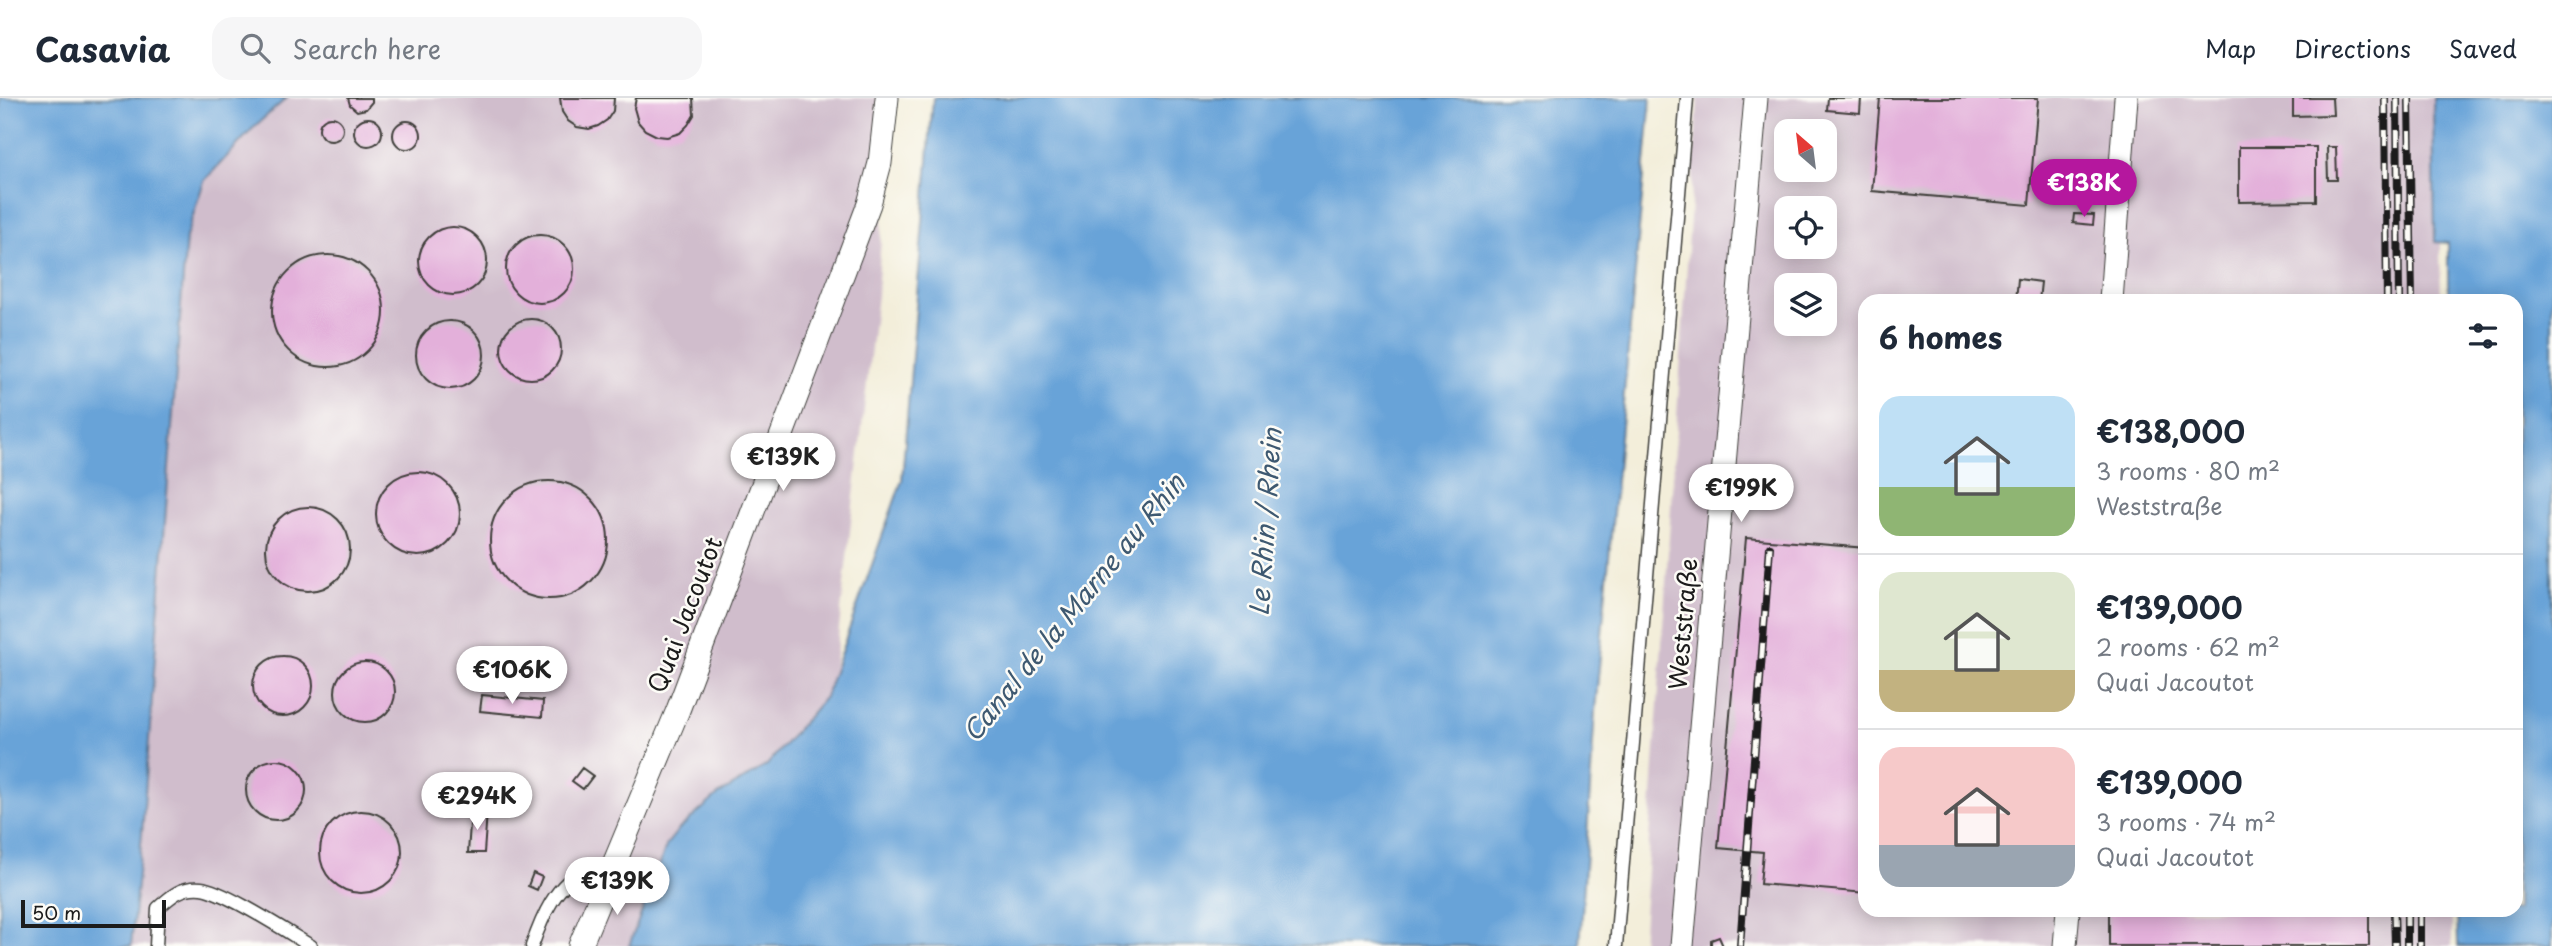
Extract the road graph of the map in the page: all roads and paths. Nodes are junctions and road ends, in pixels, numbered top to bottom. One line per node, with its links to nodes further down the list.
1 (887, 98): 6 (street, Quai Jacoutot)
2 (1687, 98): 12 (lane)
3 (1756, 98): 13 (street, Weststraße)
4 (2126, 98): 5 (street)
5 (2112, 294)
6 (612, 870): 10 (lane); 11 (street, Quai Jacoutot)
7 (2067, 917): 14 (street)
8 (156, 946): 9 (lane)
9 (311, 946)
10 (532, 946)
11 (580, 946)
12 (1616, 946)
13 (1682, 946)
14 (2065, 946)

